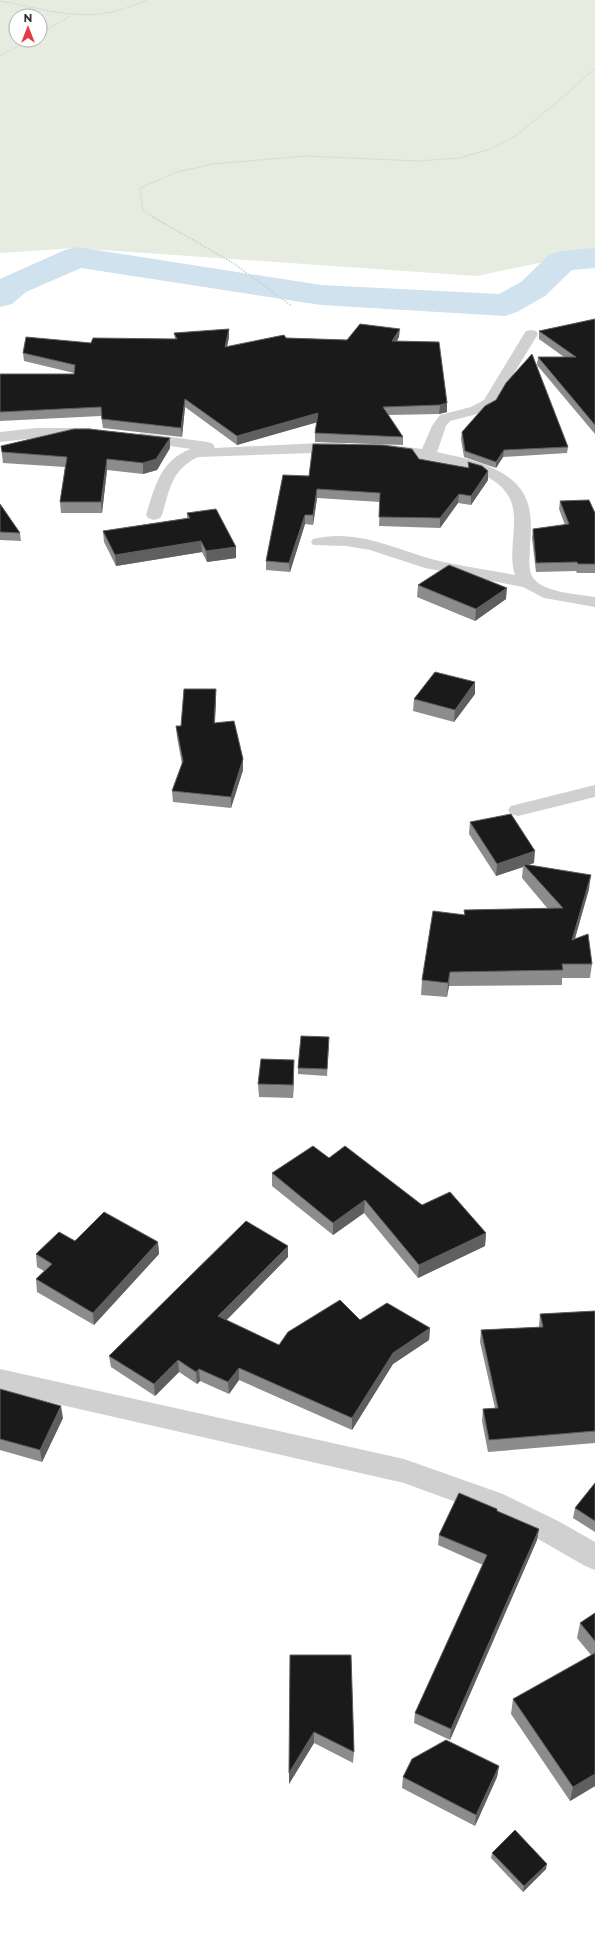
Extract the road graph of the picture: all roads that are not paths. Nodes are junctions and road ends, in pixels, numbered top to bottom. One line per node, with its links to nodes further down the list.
1 (532, 334): 6 (street)
2 (104, 434): 4 (street)
3 (126, 436): 5 (street)
4 (0, 437)
5 (231, 450): 6 (street); 7 (street)
6 (428, 454): 9 (street)
7 (154, 515)
8 (319, 542): 9 (street)
9 (528, 583): 10 (street)
10 (595, 602)
11 (595, 791): 12 (street)
12 (518, 810)
13 (0, 1380): 14 (street)
14 (595, 1557)

